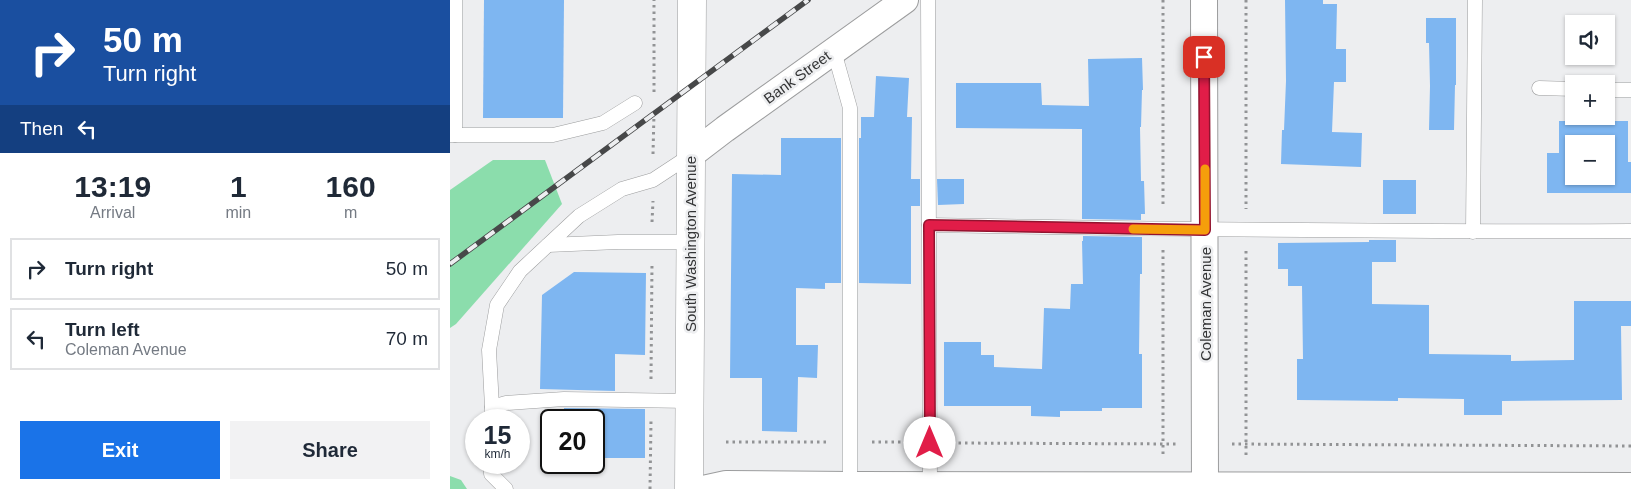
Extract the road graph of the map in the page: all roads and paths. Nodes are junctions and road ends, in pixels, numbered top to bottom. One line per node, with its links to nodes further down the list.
1 (455, 0): 13 (lane)
2 (692, 0): 14 (street, South Washington Avenue)
3 (905, 0): 7 (street, Bank Street)
4 (928, 0): 15 (lane)
5 (1204, 0): 16 (street, Coleman Avenue)
6 (1475, 0): 18 (lane)
7 (834, 51): 14 (street, Bank Street); 25 (lane)
8 (1539, 88): 9 (lane)
9 (1565, 89)
10 (1615, 90): 11 (lane)
11 (1631, 90)
12 (635, 103): 13 (lane)
13 (453, 135)
14 (690, 155): 19 (street, South Washington Avenue); 20 (lane)
15 (929, 225): 16 (lane); 27 (lane)
16 (1205, 230): 18 (lane); 28 (street, Coleman Avenue)
17 (1631, 230): 18 (lane)
18 (1473, 232)
19 (690, 242): 20 (lane); 21 (street, South Washington Avenue)
20 (548, 245): 22 (lane)
21 (689, 401): 23 (lane); 30 (street, South Washington Avenue)
22 (492, 409)
23 (498, 409)
24 (491, 474): 29 (lane)
25 (850, 485): 27 (street); 31 (street)
26 (1631, 486): 28 (street)
27 (930, 487): 28 (street)
28 (1205, 487)
29 (506, 489)
30 (689, 489)
31 (703, 489)

